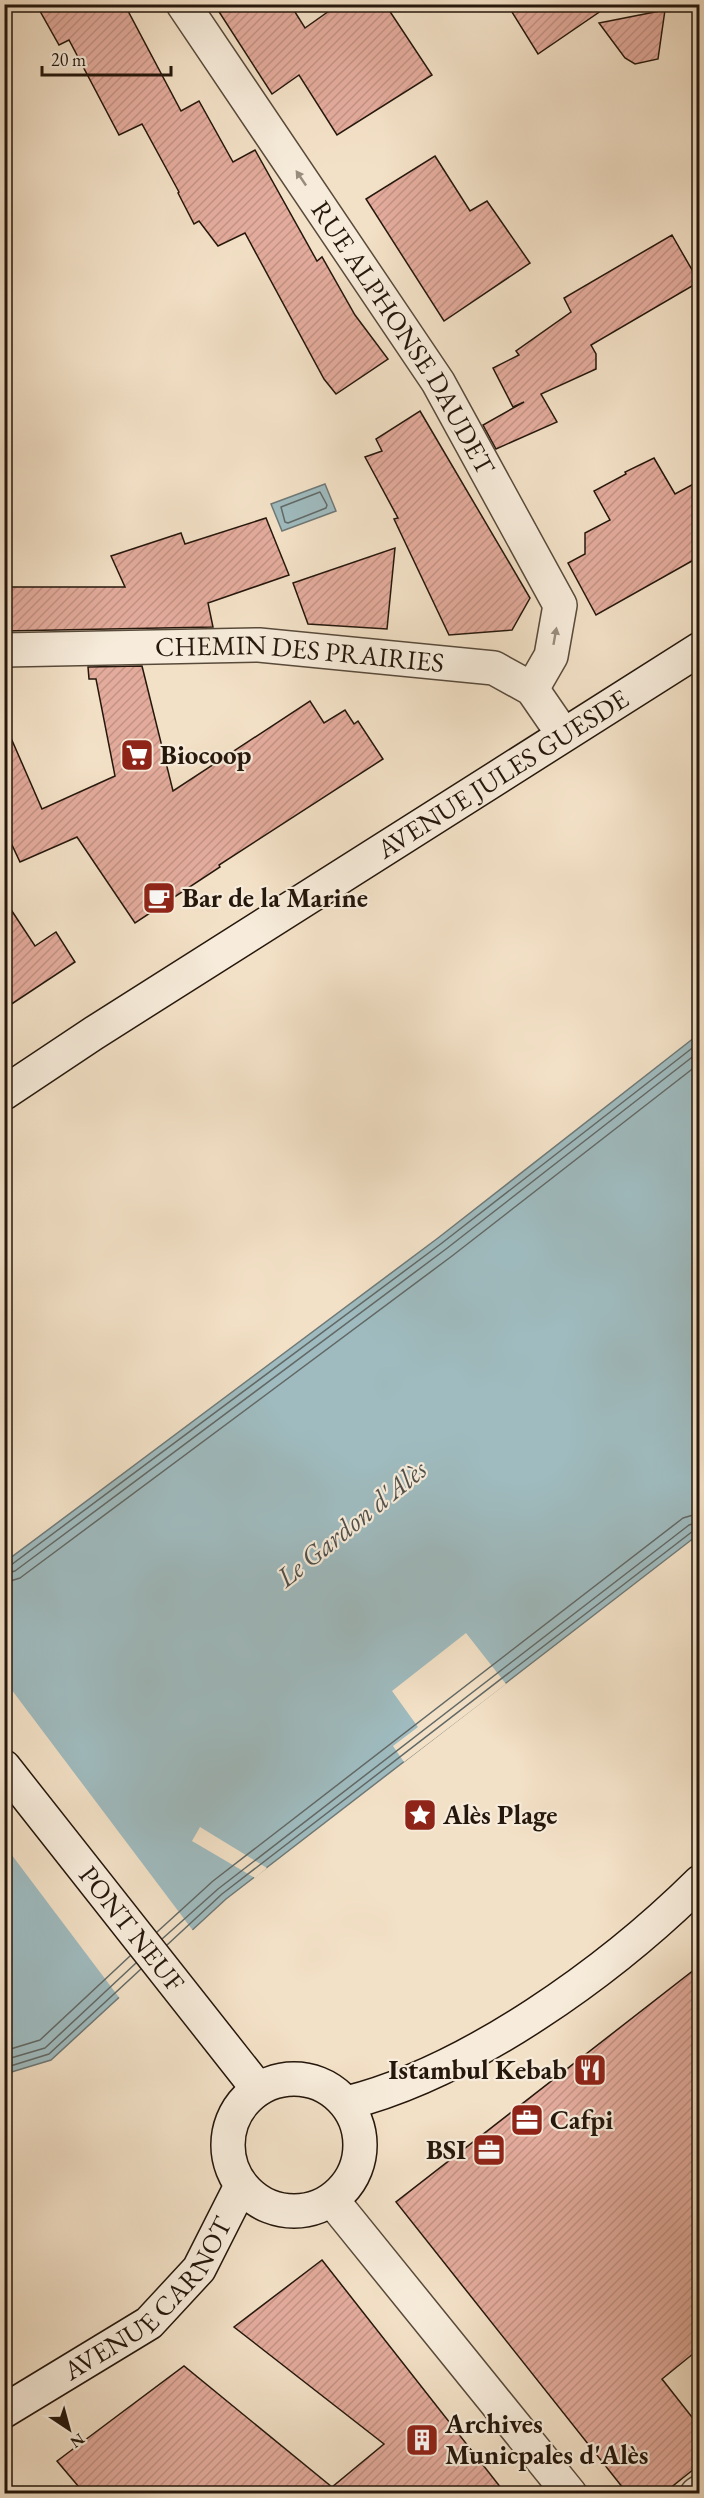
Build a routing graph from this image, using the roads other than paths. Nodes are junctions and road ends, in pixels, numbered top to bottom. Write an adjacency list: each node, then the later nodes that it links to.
1 (183, 4): 4 (main road, RUE ALPHONSE DAUDET, one-way to 1)
2 (699, 649): 5 (main road, AVENUE JULES GUESDE)
3 (4, 650): 4 (main road, CHEMIN DES PRAIRIES)
4 (532, 689): 5 (main road, CHEMIN DES PRAIRIES)
5 (563, 734): 6 (main road, AVENUE JULES GUESDE)
6 (4, 1093)
7 (4, 1767): 9 (main road, PONT NEUF)
8 (699, 1882): 10 (main road)
9 (258, 2089): 10 (main road); 11 (main road)
10 (347, 2103): 12 (main road)
11 (241, 2186): 12 (main road); 13 (main road, AVENUE CARNOT)
12 (332, 2200): 14 (main road)
13 (4, 2411)
14 (570, 2493)

